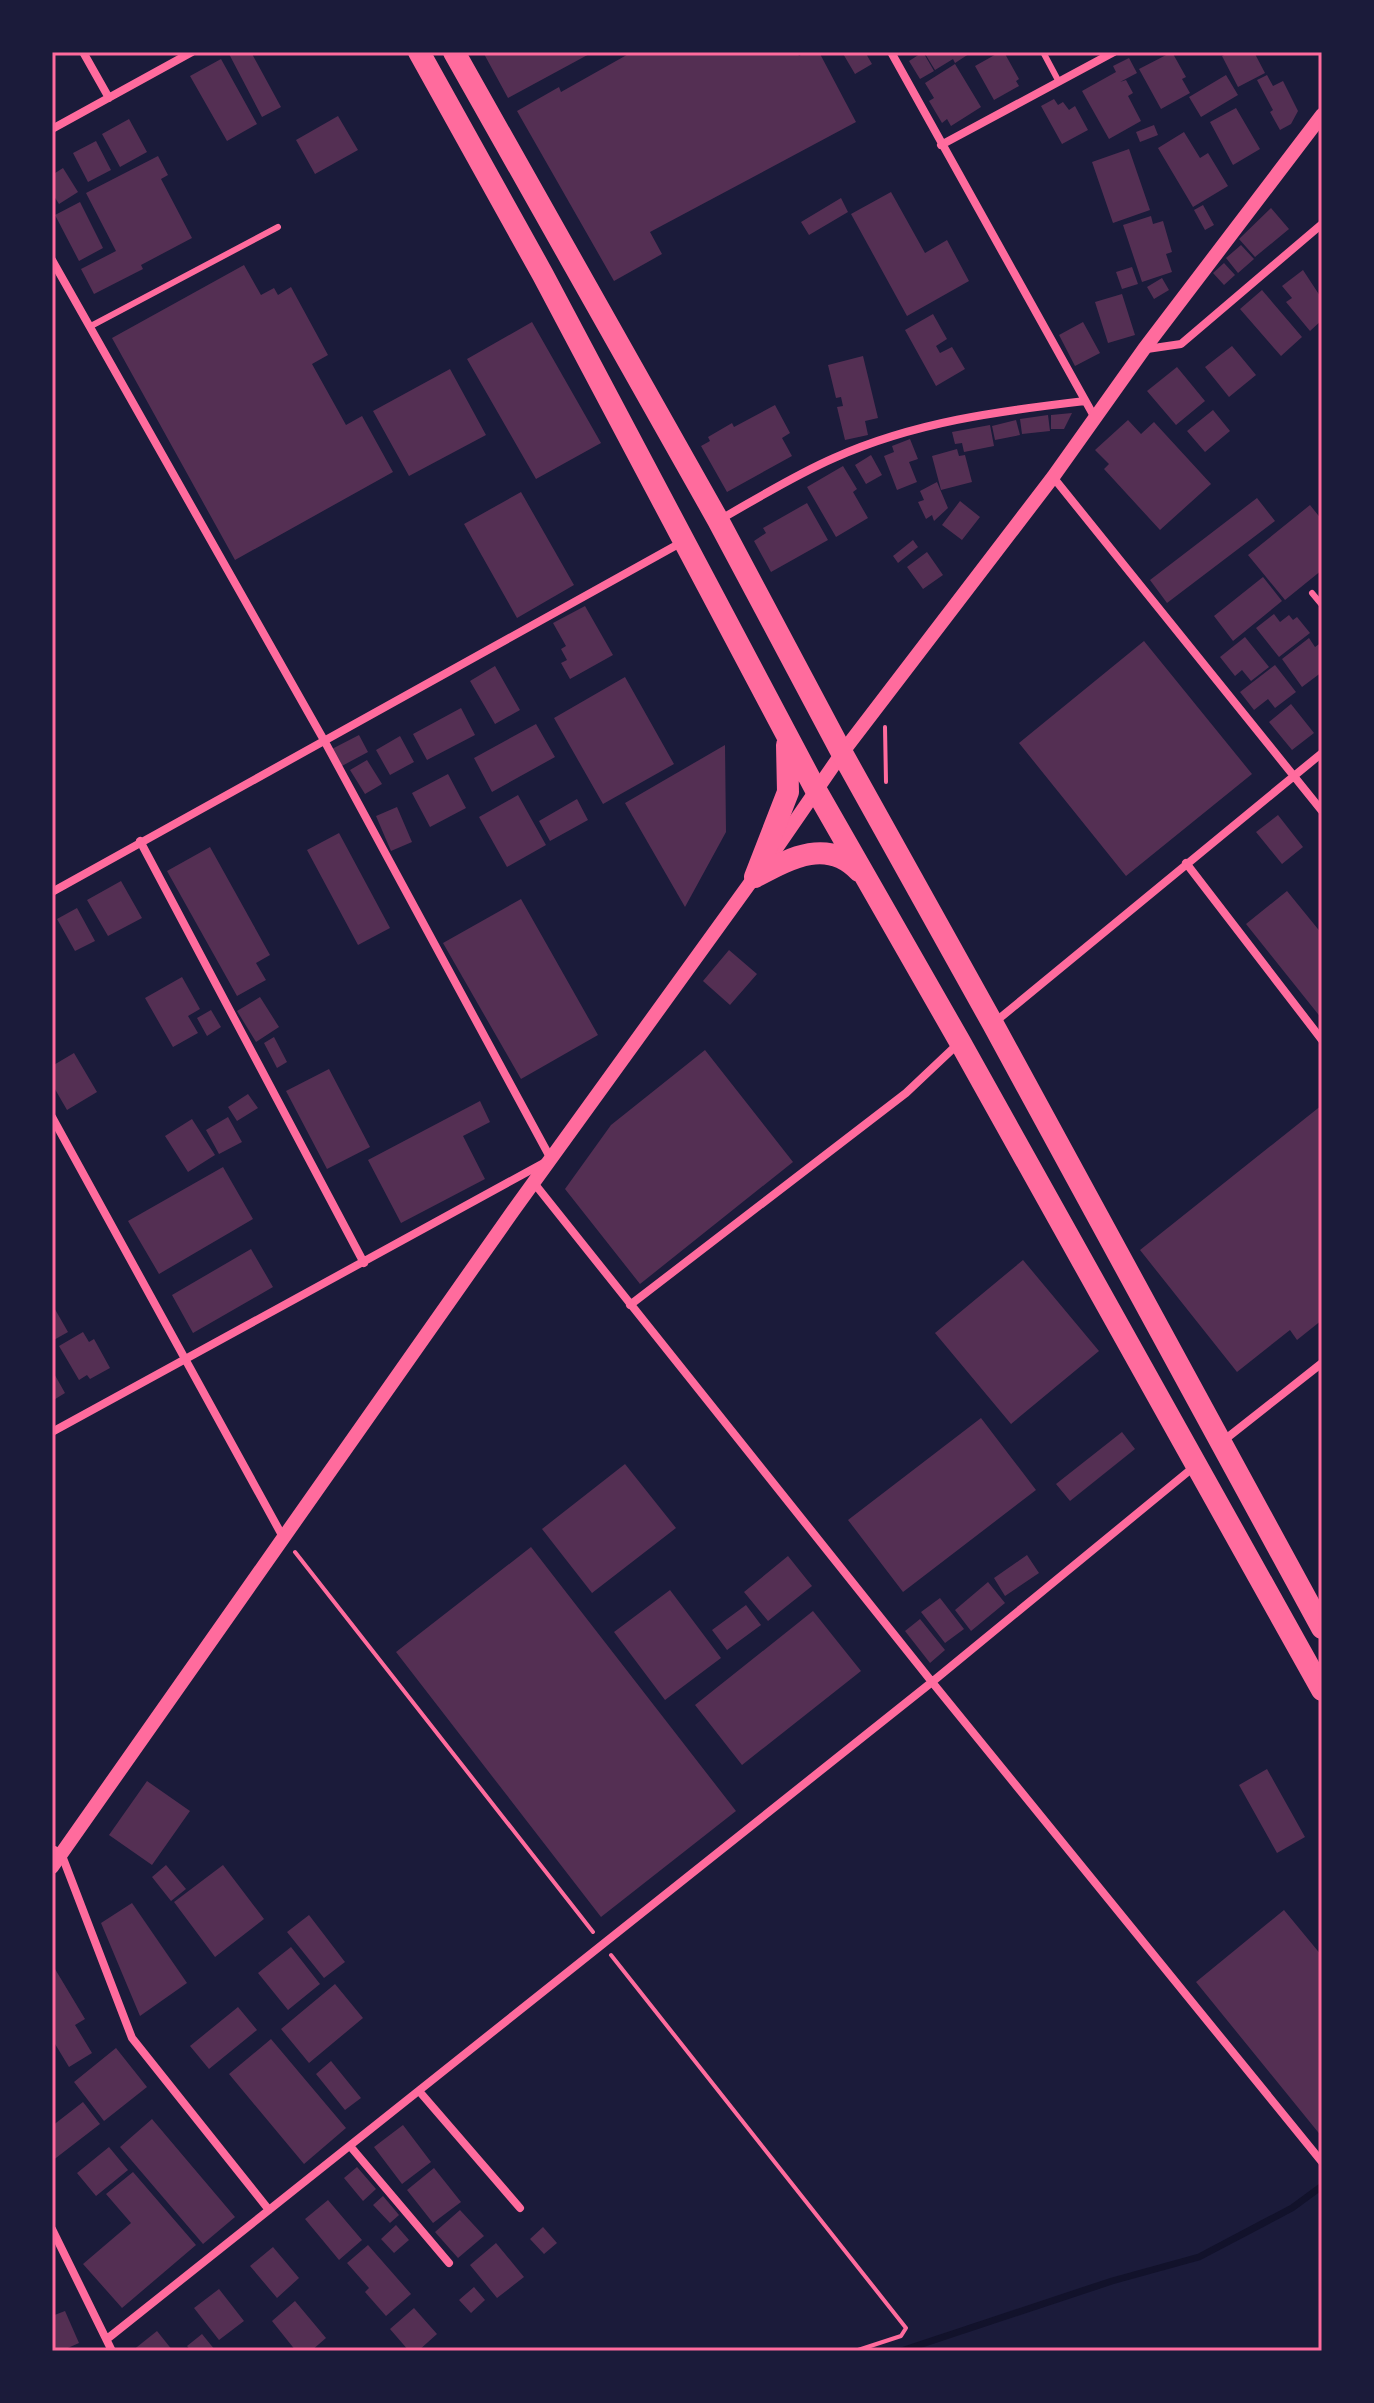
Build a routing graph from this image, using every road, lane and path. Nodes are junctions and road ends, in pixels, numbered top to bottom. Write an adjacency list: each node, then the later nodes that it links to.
1 (83, 52): 9 (street)
2 (192, 52): 9 (street)
3 (419, 52): 22 (highway)
4 (454, 52): 21 (highway)
5 (891, 52): 12 (street)
6 (1043, 52): 8 (lane)
7 (1114, 52): 8 (street)
8 (1059, 82): 12 (street)
9 (109, 98): 11 (street)
10 (1322, 115): 17 (street)
11 (52, 129)
12 (941, 145): 18 (street)
13 (1322, 224): 17 (street)
14 (278, 227): 16 (lane)
15 (52, 260): 16 (street)
16 (91, 326): 27 (street)
17 (1144, 349): 19 (street)
18 (1085, 401): 19 (street); 21 (street)
19 (1095, 418): 20 (street)
20 (1053, 477): 28 (street); 30 (street)
21 (718, 520): 28 (highway)
22 (685, 540): 26 (highway); 27 (street)
23 (1312, 593): 24 (lane)
24 (1322, 605)
25 (886, 723): 31 (path)
26 (784, 731): 32 (highway); 36 (highway)
27 (325, 742): 34 (street); 43 (street)
28 (842, 753): 32 (street); 39 (highway)
29 (1322, 753): 30 (street)
30 (1293, 775): 33 (street); 35 (street)
31 (886, 785)
32 (817, 792): 36 (street); 37 (highway)
33 (1322, 811)
34 (140, 841): 38 (street); 45 (street)
35 (1186, 863): 39 (street); 40 (street)
36 (755, 877): 37 (highway); 43 (street)
37 (867, 880): 41 (highway)
38 (52, 892)
39 (993, 1024): 50 (highway)
40 (1322, 1040)
41 (960, 1042): 46 (street); 51 (highway)
42 (52, 1117): 47 (street)
43 (551, 1159): 44 (street); 45 (street)
44 (534, 1183): 46 (street); 52 (street)
45 (364, 1263): 47 (street)
46 (630, 1305): 54 (street)
47 (185, 1357): 49 (street); 52 (street)
48 (1322, 1363): 50 (street)
49 (52, 1432)
50 (1219, 1444): 53 (highway)
51 (1197, 1464): 54 (street); 55 (highway)
52 (283, 1537): 56 (street)
53 (1322, 1628)
54 (932, 1682): 58 (street); 60 (street)
55 (1322, 1690)
56 (57, 1851): 57 (street); 62 (street)
57 (52, 1867)
58 (419, 2091): 59 (street); 61 (street)
59 (350, 2146): 62 (street); 64 (street)
60 (1322, 2162)
61 (520, 2208)
62 (269, 2210): 65 (street)
63 (52, 2229): 65 (street)
64 (449, 2263)
65 (107, 2339): 66 (street)
66 (112, 2351)

